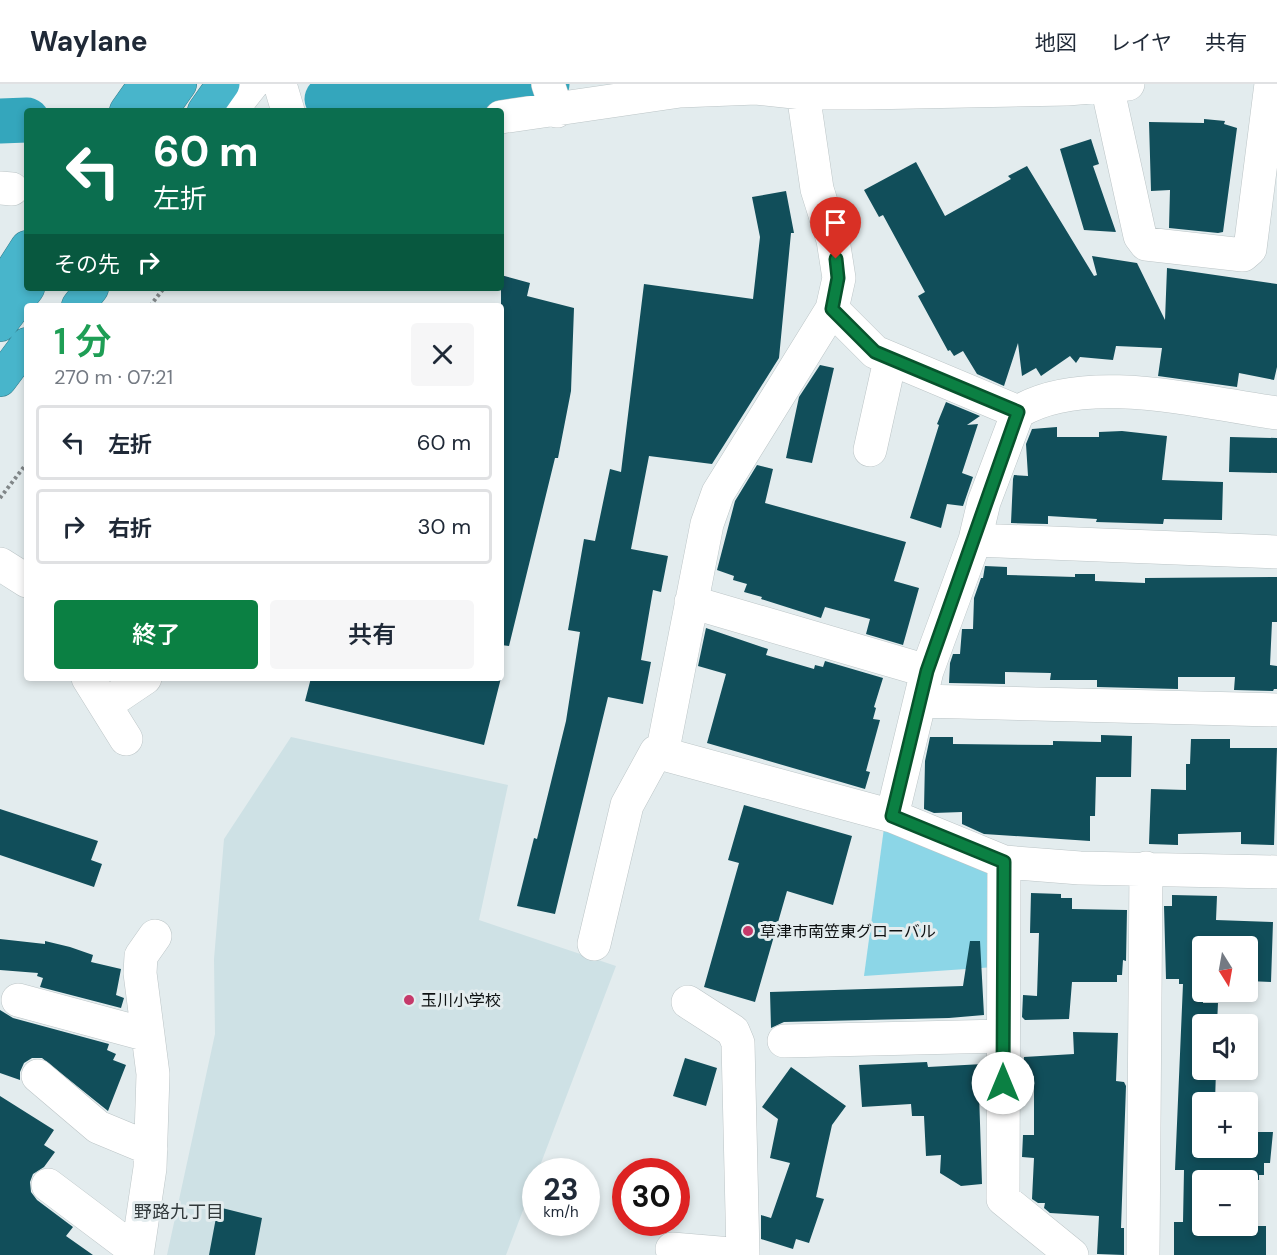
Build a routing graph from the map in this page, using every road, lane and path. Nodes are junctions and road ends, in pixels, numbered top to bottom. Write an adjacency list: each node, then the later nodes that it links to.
1 (145, 84): 10 (highway)
2 (180, 84): 11 (highway)
3 (223, 84): 12 (highway)
4 (252, 84): 13 (street)
5 (280, 84): 14 (street)
6 (1271, 84): 7 (street)
7 (1117, 85): 8 (street)
8 (803, 93): 9 (street); 25 (street)
9 (552, 98): 15 (street)
10 (128, 108)
11 (163, 108)
12 (206, 108)
13 (233, 108)
14 (287, 108)
15 (504, 116)
16 (24, 253): 17 (highway)
17 (0, 289)
18 (26, 291): 26 (highway)
19 (68, 291): 22 (highway)
20 (90, 291): 23 (highway)
21 (162, 291): 24 (path)
22 (58, 303)
23 (80, 303)
24 (152, 303)
25 (832, 309): 28 (street); 41 (street)
26 (0, 325)
27 (24, 348): 30 (highway)
28 (891, 360): 32 (street); 34 (street)
29 (24, 375): 31 (highway)
30 (0, 380)
31 (0, 398)
32 (1018, 412): 33 (street); 37 (street)
33 (1277, 413)
34 (870, 450)
35 (24, 467): 36 (path)
36 (0, 498)
37 (975, 540): 38 (street); 44 (street)
38 (1277, 552)
39 (0, 564): 40 (street)
40 (24, 579)
41 (691, 602): 44 (street); 48 (street)
42 (90, 681): 45 (street)
43 (141, 681): 45 (street)
44 (924, 686): 46 (street); 49 (street)
45 (105, 705): 47 (street)
46 (1277, 710)
47 (126, 739)
48 (665, 739)
49 (892, 816): 50 (street); 54 (street)
50 (1004, 862): 51 (street); 58 (street)
51 (1146, 868): 52 (street); 67 (street)
52 (1277, 872)
53 (155, 936): 57 (street)
54 (594, 944)
55 (18, 1000): 57 (street)
56 (688, 1002): 65 (street)
57 (148, 1035): 61 (street)
58 (1003, 1036): 59 (street); 66 (street)
59 (784, 1041)
60 (38, 1076): 61 (street)
61 (151, 1149): 64 (street)
62 (48, 1185): 64 (street)
63 (672, 1249): 65 (street)
64 (137, 1253)
65 (743, 1255)
66 (1072, 1255)
67 (1143, 1255)

